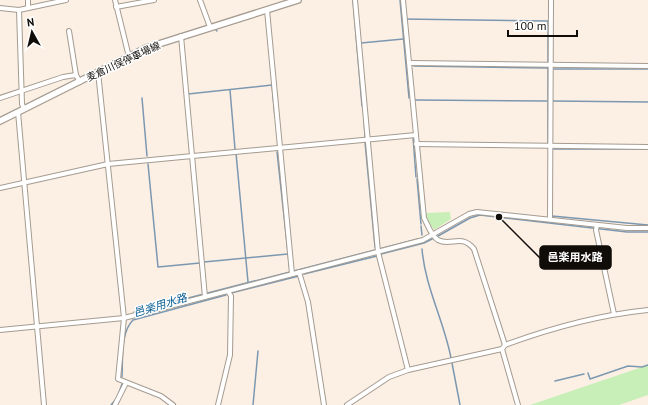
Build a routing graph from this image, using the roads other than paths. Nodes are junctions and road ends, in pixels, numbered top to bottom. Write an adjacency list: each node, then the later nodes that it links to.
1 (28, 0): 12 (street)
2 (66, 0): 12 (street)
3 (115, 0): 10 (street)
4 (154, 0): 10 (street)
5 (200, 0): 15 (street)
6 (298, 0): 14 (main road, 麦倉川俣停車場線)
7 (355, 0): 31 (street)
8 (403, 0): 19 (street)
9 (551, 0): 20 (street)
10 (116, 7): 18 (street)
11 (0, 8): 13 (street)
12 (28, 8): 13 (street)
13 (19, 10): 25 (street)
14 (267, 10): 15 (main road, 麦倉川俣停車場線); 34 (street)
15 (210, 27): 17 (main road, 麦倉川俣停車場線)
16 (68, 31): 23 (street)
17 (181, 36): 18 (main road, 麦倉川俣停車場線); 36 (street)
18 (129, 57): 22 (main road, 麦倉川俣停車場線)
19 (410, 64): 20 (street); 30 (street)
20 (551, 65): 21 (street); 33 (street)
21 (648, 66)
22 (98, 72): 24 (main road, 麦倉川俣停車場線); 37 (street)
23 (76, 75): 24 (street); 25 (street)
24 (80, 82): 27 (main road, 麦倉川俣停車場線)
25 (22, 91): 26 (street); 27 (street)
26 (0, 98)
27 (24, 109): 28 (main road, 麦倉川俣停車場線)
28 (18, 112): 29 (main road, 麦倉川俣停車場線); 38 (street)
29 (0, 121)
30 (416, 135): 31 (street); 32 (street)
31 (368, 140): 34 (street); 44 (street)
32 (416, 144): 33 (street); 43 (street)
33 (550, 146): 35 (street); 40 (street)
34 (280, 147): 36 (street); 46 (street)
35 (648, 147)
36 (192, 155): 37 (street); 48 (street)
37 (108, 164): 38 (street); 51 (street)
38 (24, 183): 39 (street); 52 (street)
39 (0, 188)
40 (550, 219): 41 (street); 43 (street)
41 (596, 227): 42 (street); 50 (street)
42 (648, 228)
43 (433, 235): 44 (street); 54 (street)
44 (378, 252): 45 (street); 55 (street)
45 (299, 272): 46 (street); 61 (street)
46 (292, 274): 47 (street)
47 (228, 291): 48 (street); 60 (street)
48 (205, 297): 51 (street)
49 (648, 310): 50 (street)
50 (614, 314): 54 (street)
51 (124, 318): 52 (street); 56 (street)
52 (37, 327): 53 (street); 57 (street)
53 (0, 330)
54 (504, 347): 55 (street); 63 (street)
55 (408, 370): 62 (street)
56 (126, 383): 58 (street); 59 (street)
57 (44, 405)
58 (115, 405)
59 (173, 405)
60 (218, 405)
61 (324, 405)
62 (347, 405)
63 (518, 405)

